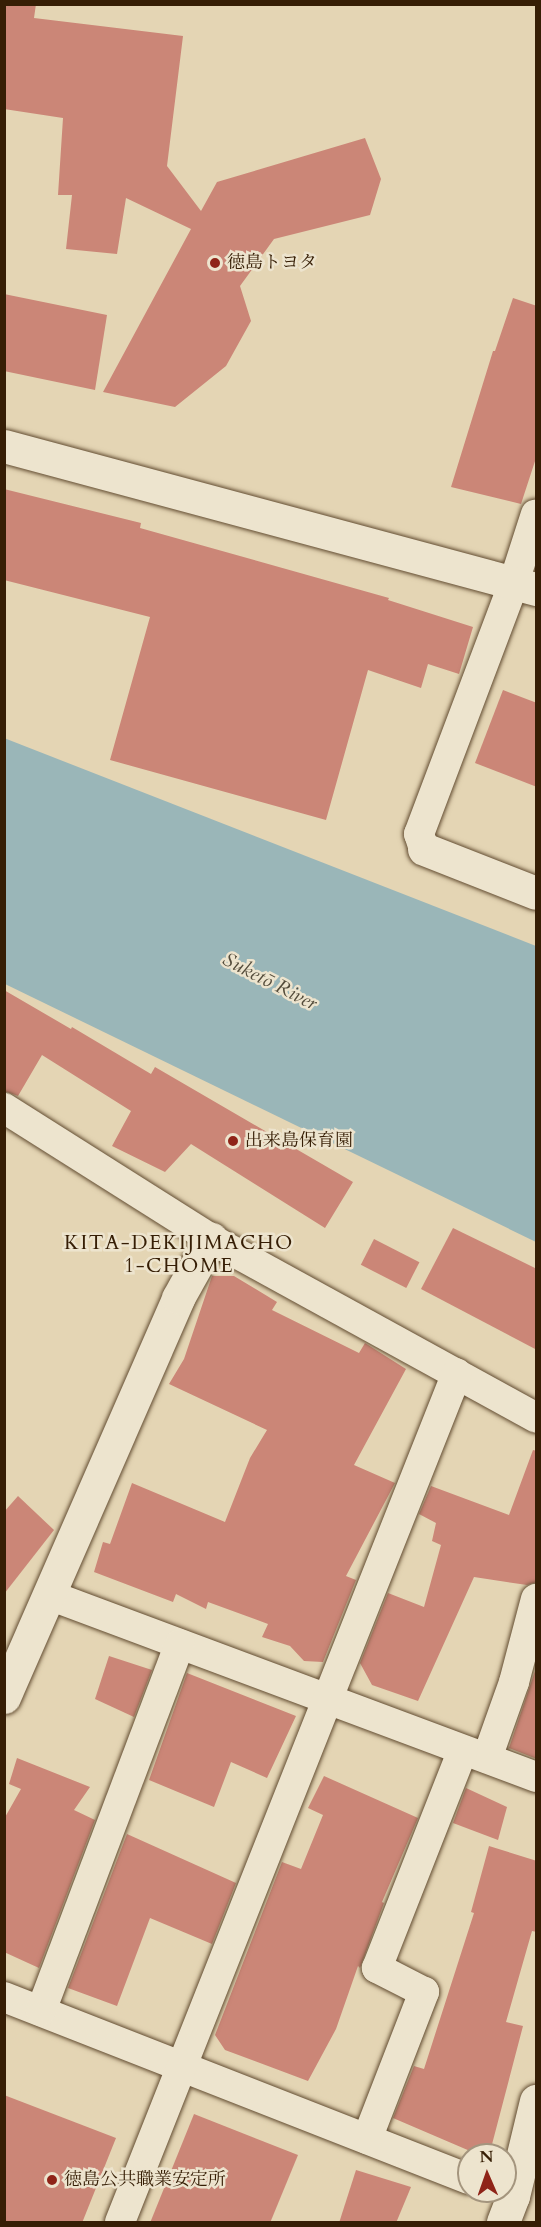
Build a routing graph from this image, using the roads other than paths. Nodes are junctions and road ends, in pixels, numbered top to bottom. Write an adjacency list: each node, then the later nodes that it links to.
1 (4, 446): 3 (street)
2 (537, 514): 3 (street)
3 (525, 586): 4 (street)
4 (424, 849): 5 (street)
5 (537, 893)
6 (4, 1108): 7 (street)
7 (211, 1239): 8 (street); 10 (street)
8 (457, 1372): 9 (street); 14 (street)
9 (537, 1418)
10 (48, 1595): 12 (street); 13 (street)
11 (537, 1599): 15 (street)
12 (180, 1644): 14 (street); 18 (street)
13 (5, 1693)
14 (327, 1699): 15 (street); 19 (street)
15 (475, 1754): 16 (street); 21 (street)
16 (537, 1777)
17 (4, 1997): 18 (street)
18 (41, 2011): 19 (street)
19 (182, 2066): 21 (street); 24 (street)
20 (537, 2101): 22 (street)
21 (367, 2139): 23 (street)
22 (517, 2165)
23 (457, 2174)
24 (120, 2223)

